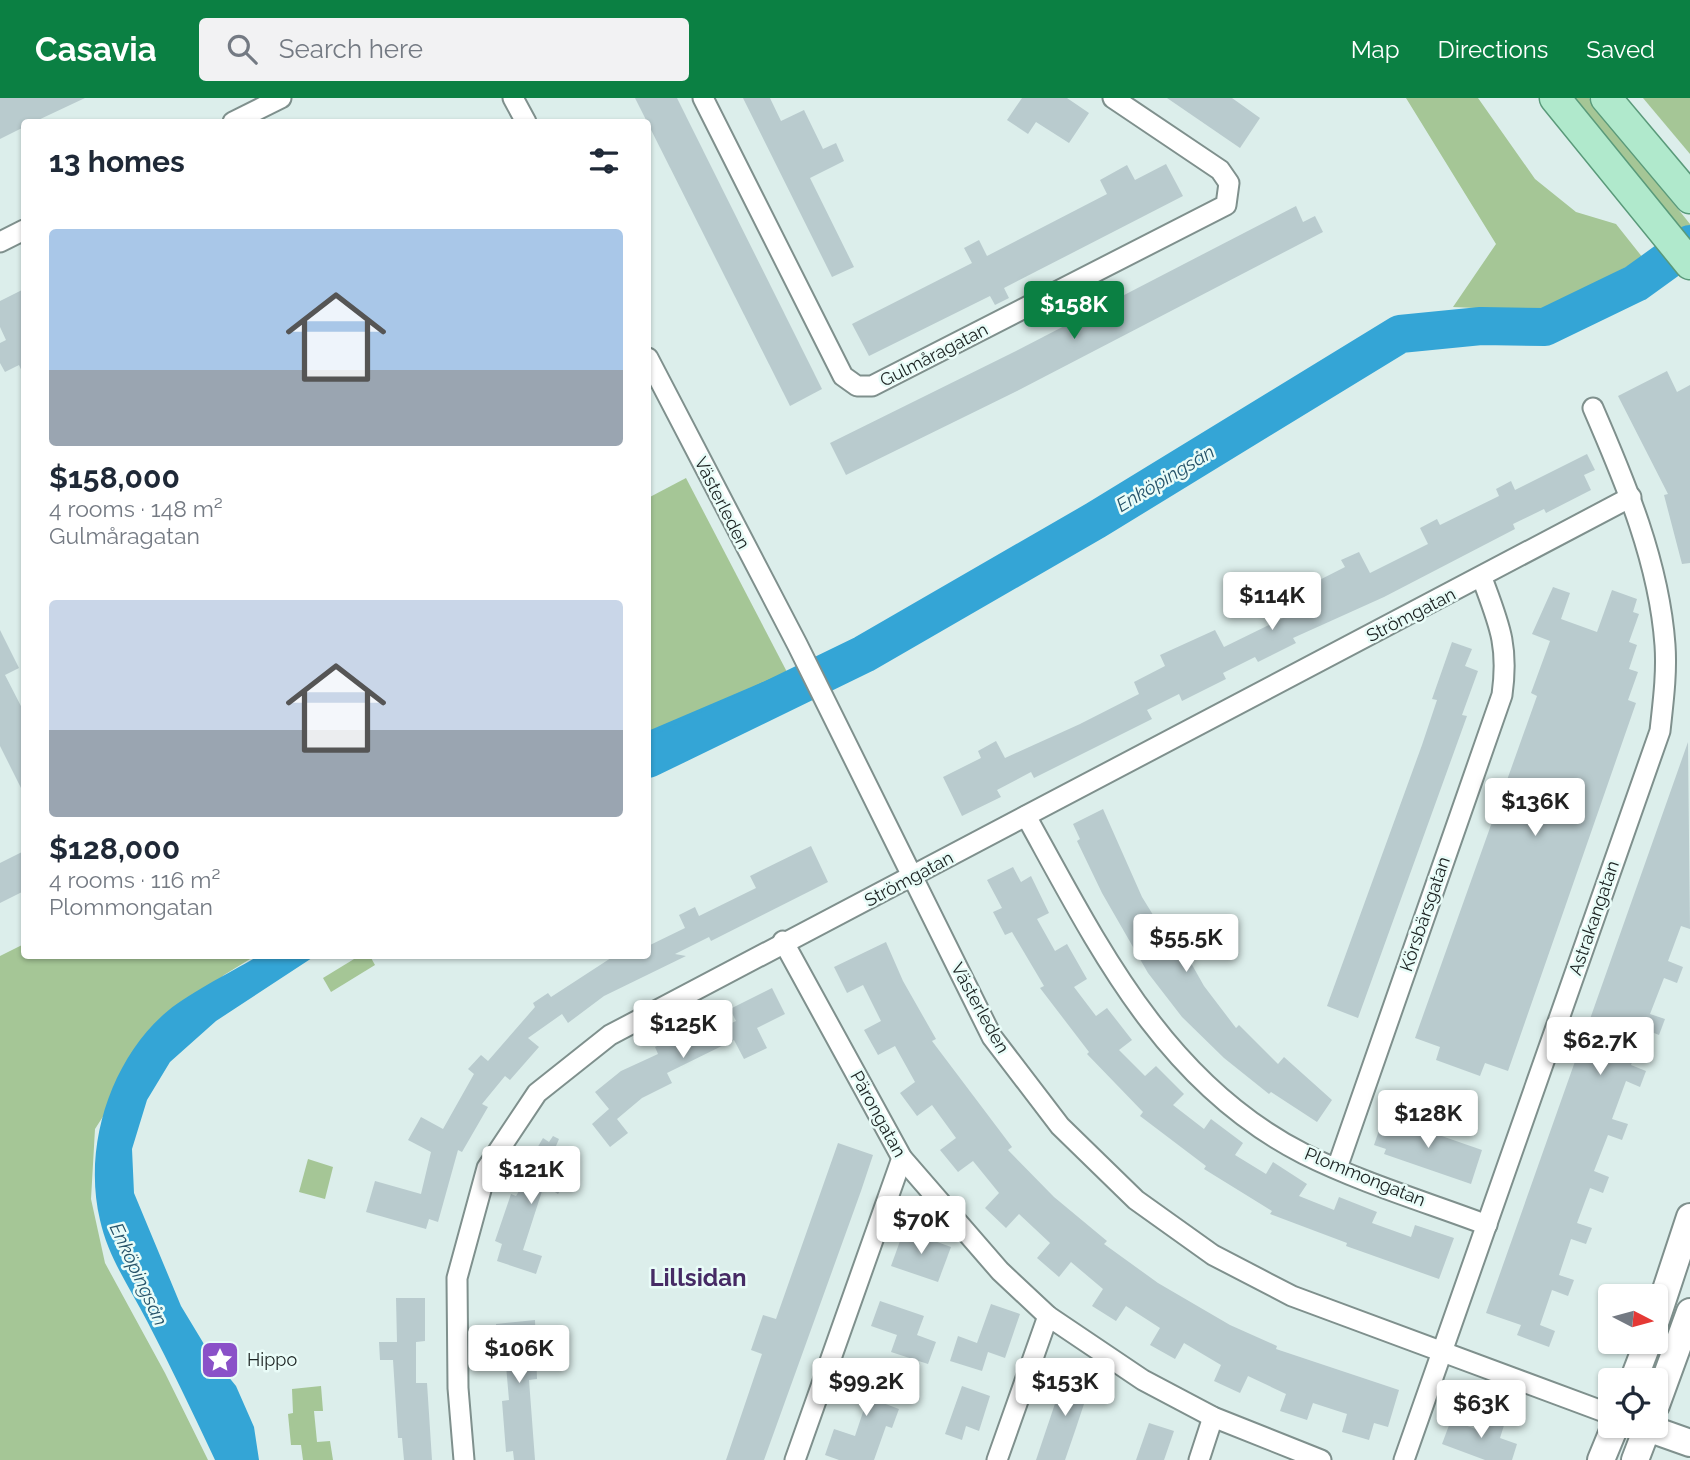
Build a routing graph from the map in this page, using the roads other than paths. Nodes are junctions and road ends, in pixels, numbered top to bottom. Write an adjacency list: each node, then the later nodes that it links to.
1 (281, 98): 7 (street)
2 (513, 98): 8 (street)
3 (703, 98): 4 (street, Gulmåragatan)
4 (1114, 98)
5 (1555, 98): 12 (main road)
6 (1606, 98): 9 (main road)
7 (242, 111)
8 (524, 119)
9 (1690, 198)
10 (21, 236): 11 (street)
11 (0, 242)
12 (1690, 264)
13 (651, 364): 18 (street, Västerleden)
14 (1593, 408): 15 (street, Astrakangatan)
15 (1631, 497): 16 (street, Strömgatan); 23 (street, Astrakangatan)
16 (1482, 578): 17 (street, Strömgatan); 21 (street, Körsbärsgatan)
17 (1026, 816): 18 (street, Strömgatan); 21 (street, Plommongatan)
18 (912, 878): 19 (street, Strömgatan); 27 (street, Västerleden)
19 (783, 941): 20 (street, Pärongatan); 35 (street, Strömgatan)
20 (902, 1158): 26 (street, Pärongatan); 36 (street)
21 (1337, 1168): 23 (street, Plommongatan)
22 (1690, 1217): 24 (main road)
23 (1487, 1225): 27 (street, Astrakangatan)
24 (1668, 1284)
25 (1690, 1312): 28 (main road)
26 (1048, 1316): 30 (street, Pärongatan); 37 (street)
27 (1443, 1351): 29 (street, Västerleden); 40 (street, Astrakangatan)
28 (1668, 1369)
29 (1598, 1409)
30 (1213, 1418): 38 (street); 39 (street, Pärongatan)
31 (1668, 1431): 34 (main road)
32 (1610, 1438): 41 (main road)
33 (1642, 1438): 42 (main road)
34 (1690, 1443)
35 (464, 1460)
36 (794, 1460)
37 (997, 1460)
38 (1199, 1460)
39 (1321, 1460)
40 (1404, 1460)
41 (1601, 1460)
42 (1635, 1460)

